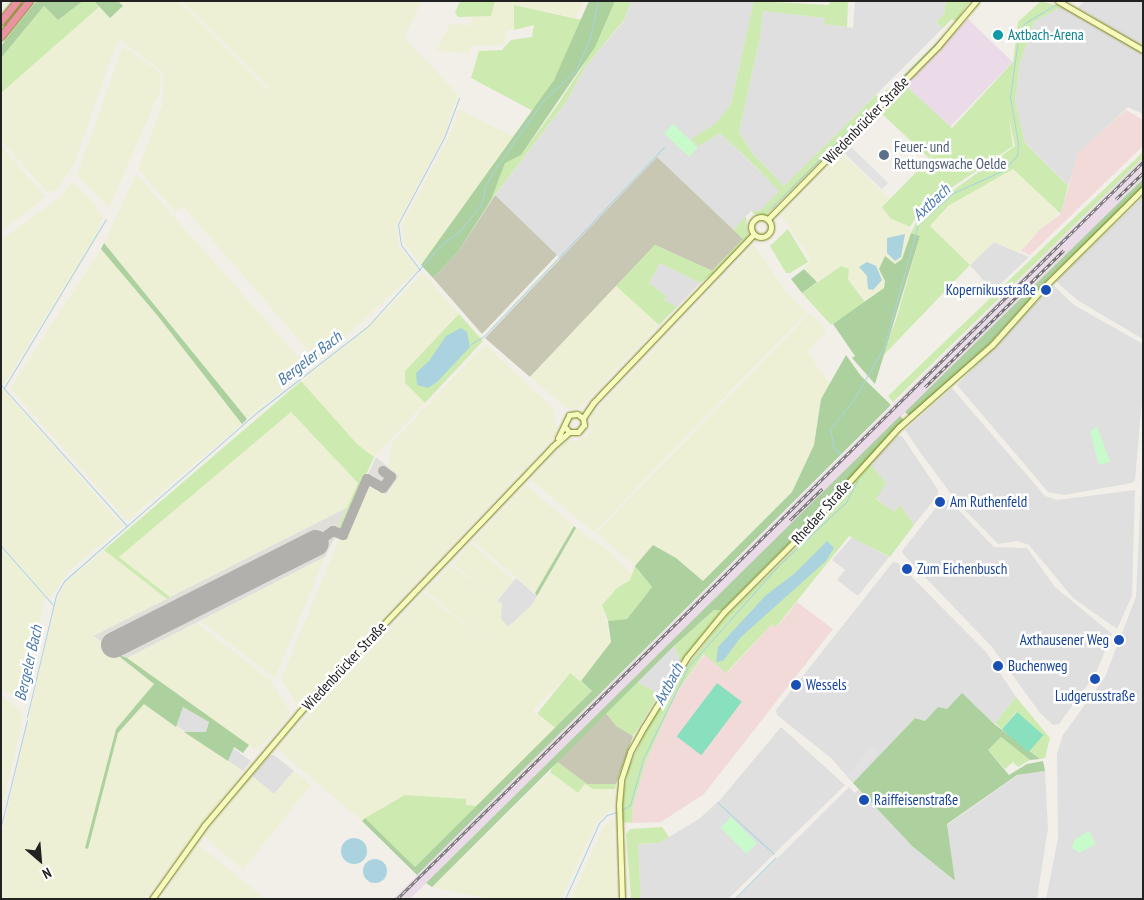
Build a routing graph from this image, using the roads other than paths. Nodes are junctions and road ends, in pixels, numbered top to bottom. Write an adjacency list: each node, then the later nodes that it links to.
1 (17, 1): 5 (highway)
2 (29, 1): 6 (highway)
3 (975, 1): 9 (street, Wiedenbrücker Straße)
4 (1058, 1): 7 (street)
5 (1, 21)
6 (1, 36)
7 (1143, 50)
8 (1143, 189): 16 (street, Rhedaer Straße)
9 (768, 219): 10 (street); 10 (street)
10 (754, 234): 11 (street)
11 (581, 416): 12 (street); 13 (street)
12 (565, 427): 13 (street); 14 (street)
13 (570, 432): 14 (street)
14 (552, 447): 15 (street, Wiedenbrücker Straße)
15 (152, 899)
16 (622, 899)

